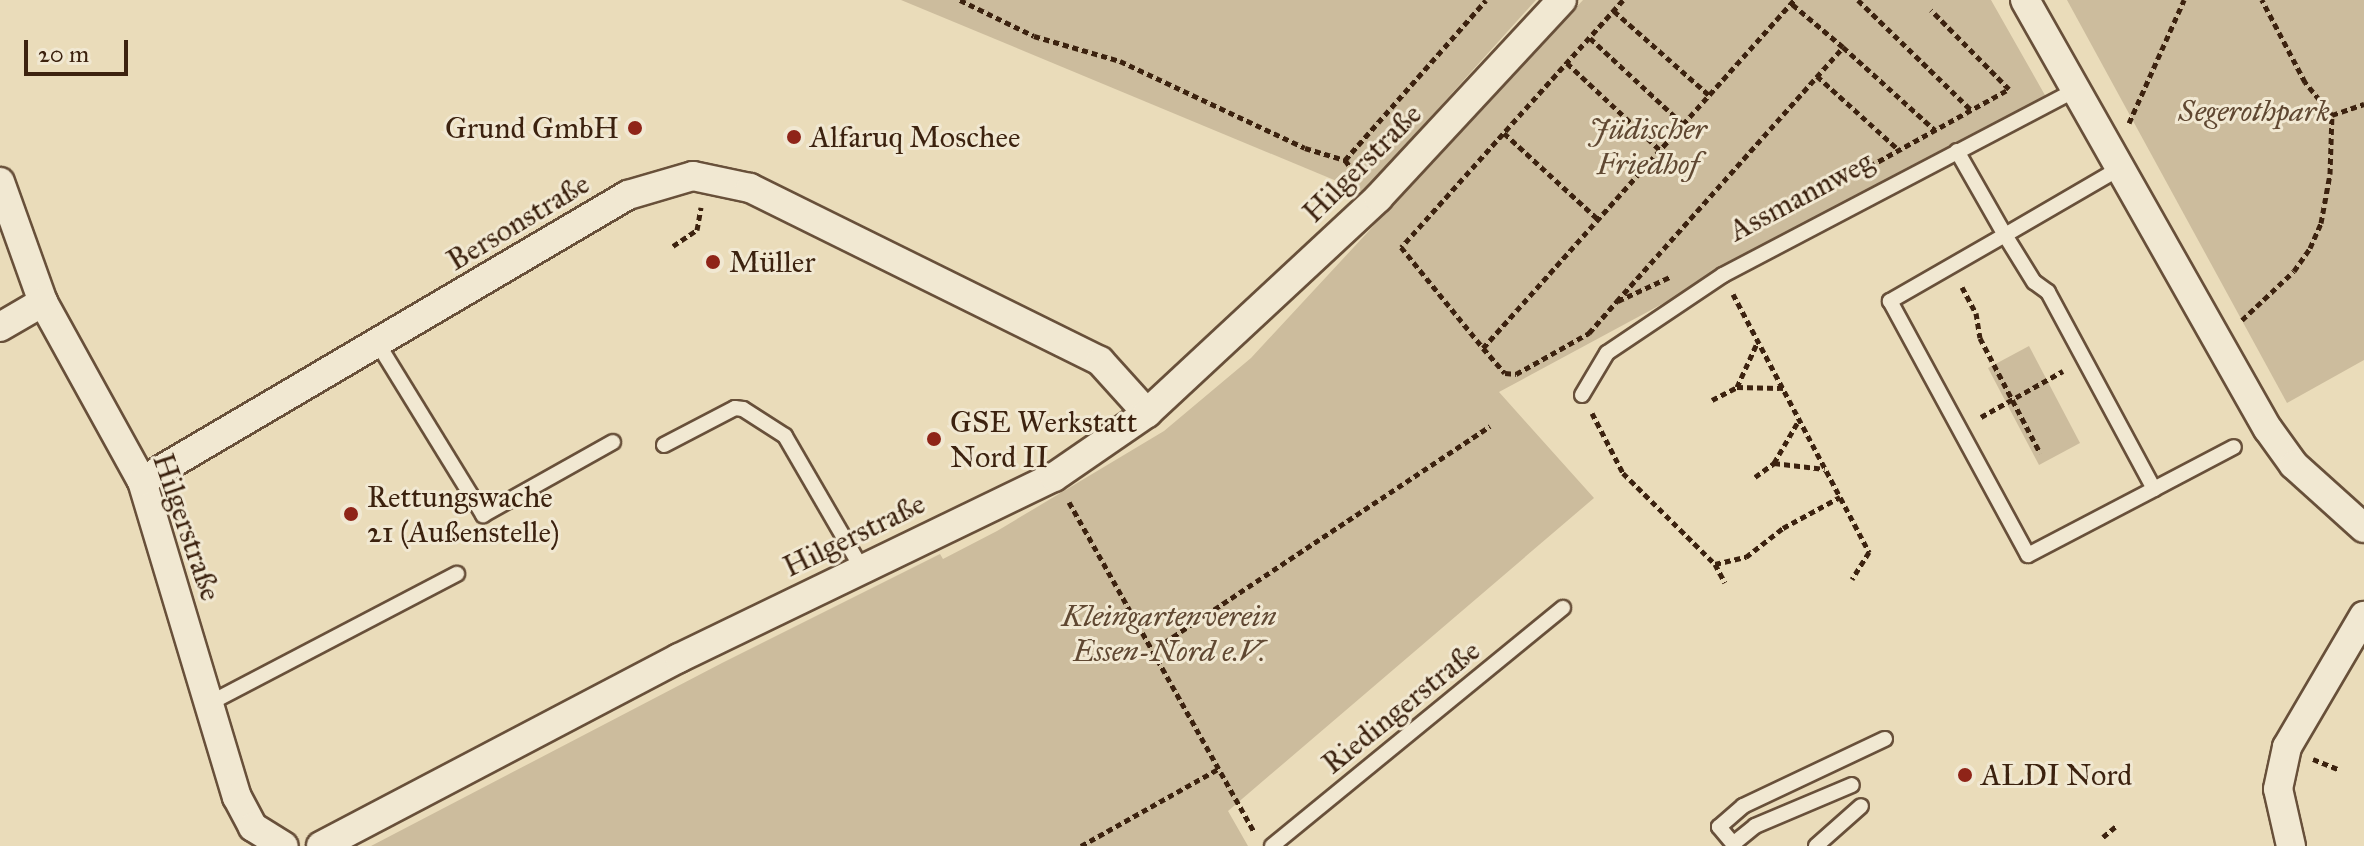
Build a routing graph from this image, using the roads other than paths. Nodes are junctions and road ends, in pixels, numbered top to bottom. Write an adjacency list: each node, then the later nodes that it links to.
1 (1562, 0): 12 (street, Hilgerstraße)
2 (2025, 0): 3 (street)
3 (2078, 89): 4 (lane, Assmannweg); 5 (street)
4 (1957, 151): 7 (lane); 11 (lane, Assmannweg)
5 (2115, 160): 7 (lane); 18 (street)
6 (0, 182): 8 (street, Hilgerstraße)
7 (2005, 235): 17 (lane); 17 (lane)
8 (43, 302): 9 (street); 16 (street, Hilgerstraße)
9 (0, 327)
10 (378, 344): 12 (street, Bersonstraße); 13 (lane); 16 (street, Bersonstraße)
11 (1582, 395)
12 (1147, 413): 19 (street, Hilgerstraße)
13 (613, 442)
14 (664, 445): 19 (lane)
15 (2234, 447): 17 (lane)
16 (142, 481): 23 (street, Hilgerstraße)
17 (2154, 489)
18 (2364, 528)
19 (862, 569): 29 (street, Hilgerstraße)
20 (457, 574): 23 (lane)
21 (1563, 608): 30 (lane, Riedingerstraße)
22 (2364, 616): 32 (street)
23 (208, 704): 28 (street, Hilgerstraße)
24 (1885, 739): 27 (lane)
25 (1852, 785): 27 (lane)
26 (1861, 806): 31 (lane)
27 (1734, 845)
28 (284, 846)
29 (321, 846)
30 (1272, 846)
31 (1816, 846)
32 (2291, 846)

